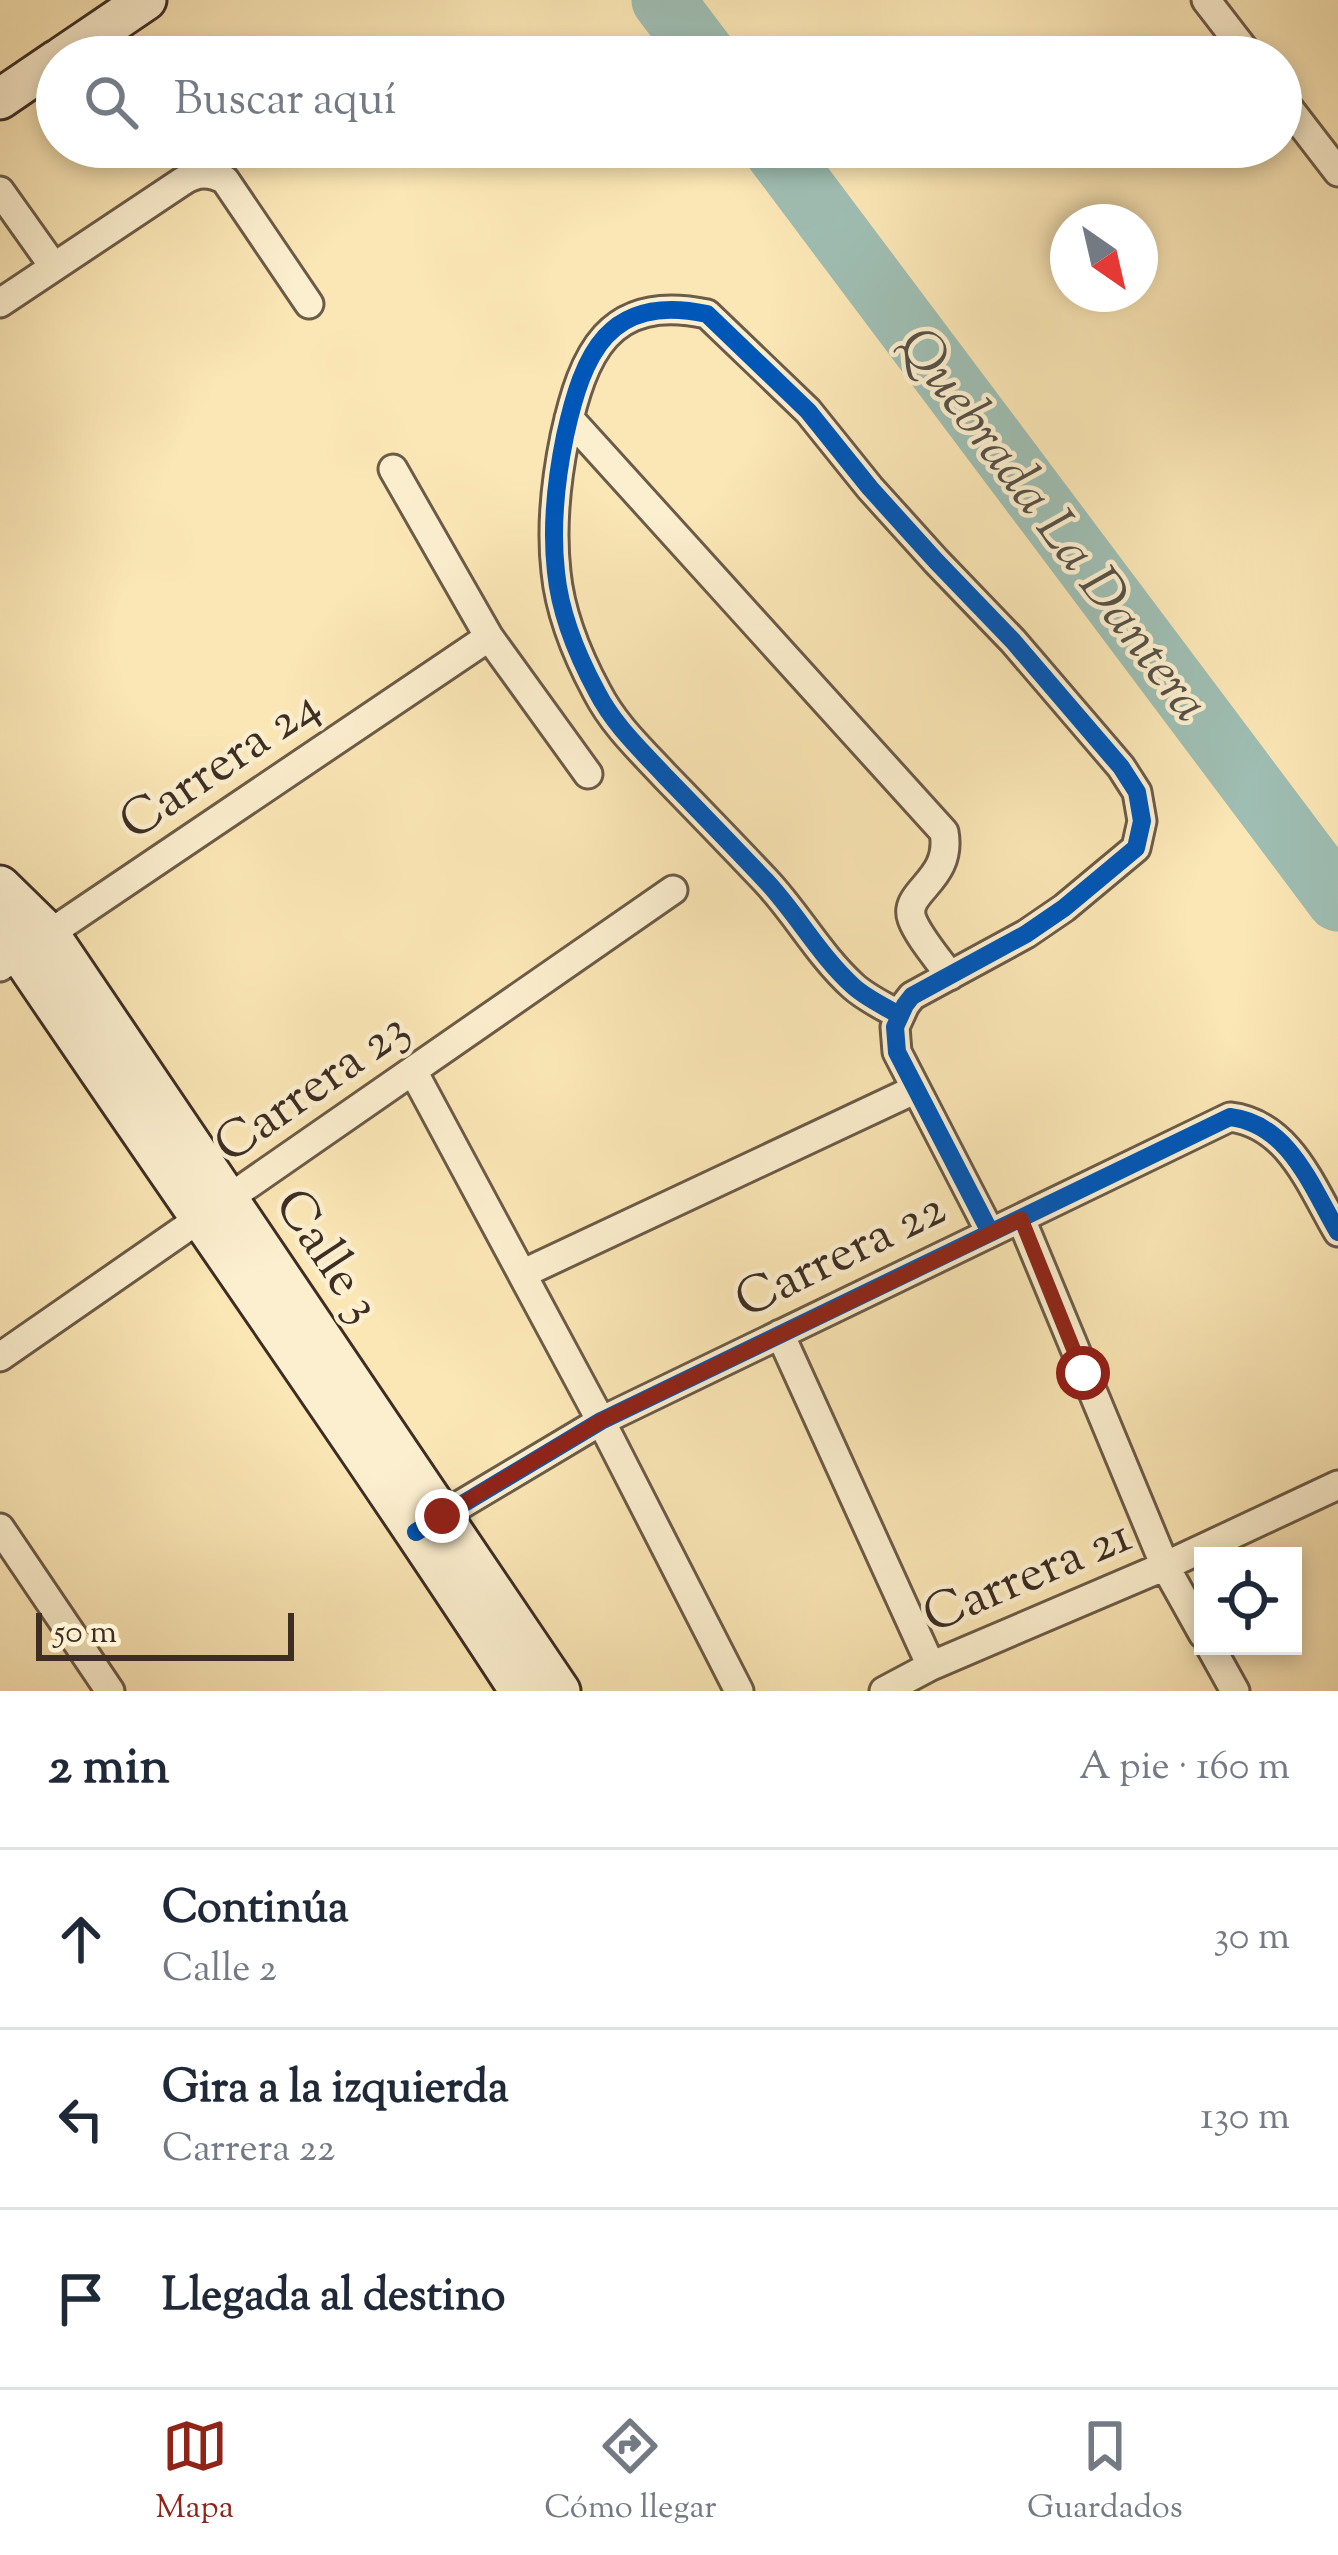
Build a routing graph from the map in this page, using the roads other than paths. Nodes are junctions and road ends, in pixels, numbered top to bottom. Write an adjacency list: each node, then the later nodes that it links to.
1 (146, 0): 3 (street)
2 (1206, 0): 4 (street)
3 (93, 36)
4 (1234, 36)
5 (36, 75): 6 (street)
6 (0, 99)
7 (1302, 125): 8 (street)
8 (1338, 172)
9 (0, 191): 10 (street)
10 (54, 267): 11 (street); 12 (street)
11 (0, 304)
12 (309, 304)
13 (569, 418): 21 (street); 21 (street); 22 (street)
14 (393, 470): 15 (street)
15 (489, 637): 16 (street); 20 (street, Carrera 24)
16 (588, 774)
17 (0, 886): 20 (street, Calle 3)
18 (673, 890): 23 (street, Carrera 23)
19 (0, 918): 20 (street, Calle 3)
20 (23, 952): 25 (street, Calle 3)
21 (950, 976): 22 (street)
22 (899, 1015): 24 (street)
23 (413, 1071): 25 (street, Carrera 23); 29 (street)
24 (916, 1089): 27 (street); 29 (street)
25 (215, 1210): 31 (street, Carrera 23); 34 (street, Calle 3)
26 (1021, 1219): 27 (street, Carrera 22); 28 (street, Carrera 22); 36 (street)
27 (990, 1232): 30 (street, Carrera 22)
28 (1338, 1232)
29 (522, 1274): 32 (street)
30 (780, 1334): 32 (street, Carrera 22); 39 (street)
31 (0, 1357)
32 (601, 1421): 34 (street, Carrera 22); 43 (street)
33 (1338, 1485): 36 (street, Carrera 21)
34 (429, 1524): 41 (street, Calle 3); 42 (street, Calle 3)
35 (0, 1528): 40 (street)
36 (1165, 1566): 37 (street); 39 (street, Carrera 21)
37 (1194, 1618)
38 (1215, 1655): 45 (street)
39 (932, 1666): 44 (street, Carrera 21)
40 (110, 1691)
41 (520, 1691)
42 (560, 1691)
43 (739, 1691)
44 (884, 1691)
45 (1235, 1691)

